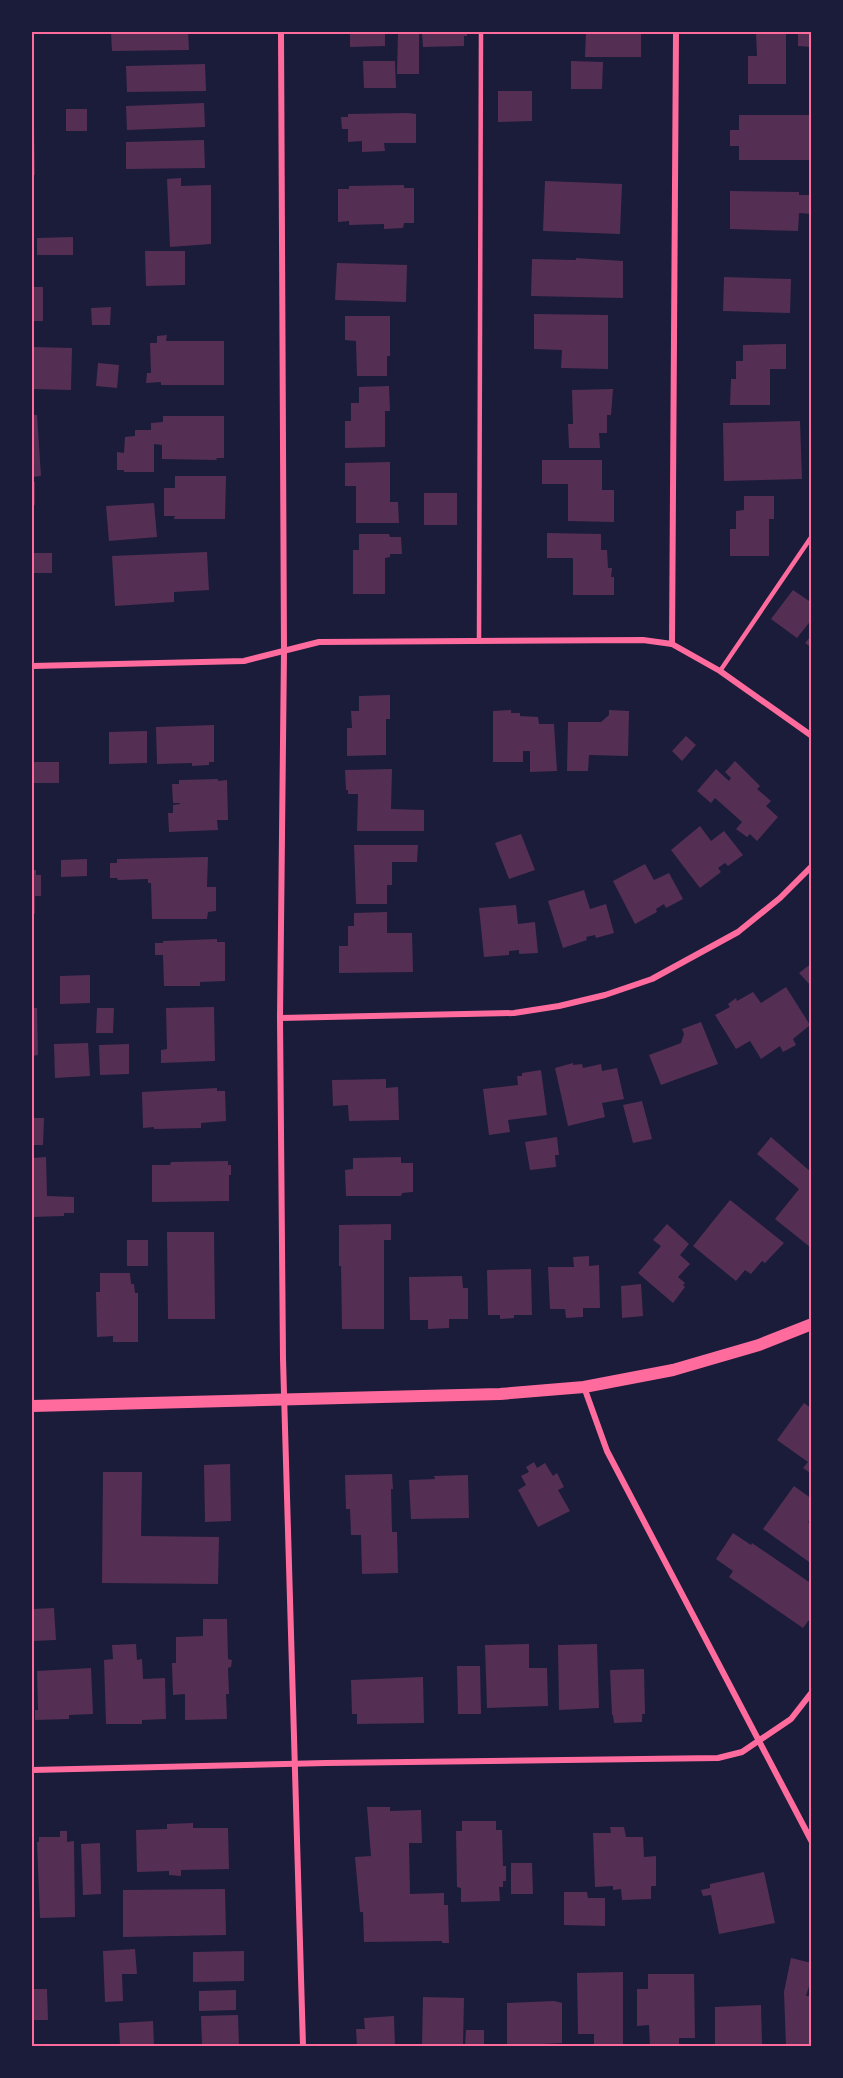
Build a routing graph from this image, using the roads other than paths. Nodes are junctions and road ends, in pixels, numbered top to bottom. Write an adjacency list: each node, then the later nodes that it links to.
1 (281, 32): 7 (street)
2 (481, 32): 5 (lane)
3 (676, 32): 6 (street)
4 (812, 536): 9 (lane)
5 (479, 641): 6 (street); 7 (street)
6 (672, 644): 9 (street)
7 (284, 651): 8 (street); 12 (street)
8 (32, 666)
9 (720, 671): 10 (street)
10 (812, 736)
11 (812, 866): 12 (street)
12 (280, 1018): 15 (street)
13 (812, 1324): 14 (main road)
14 (584, 1388): 15 (main road); 18 (street)
15 (284, 1400): 16 (main road); 19 (street)
16 (32, 1406)
17 (812, 1692): 18 (street)
18 (759, 1742): 19 (street); 21 (street)
19 (295, 1764): 20 (street); 22 (street)
20 (32, 1770)
21 (812, 1842)
22 (303, 2046)

